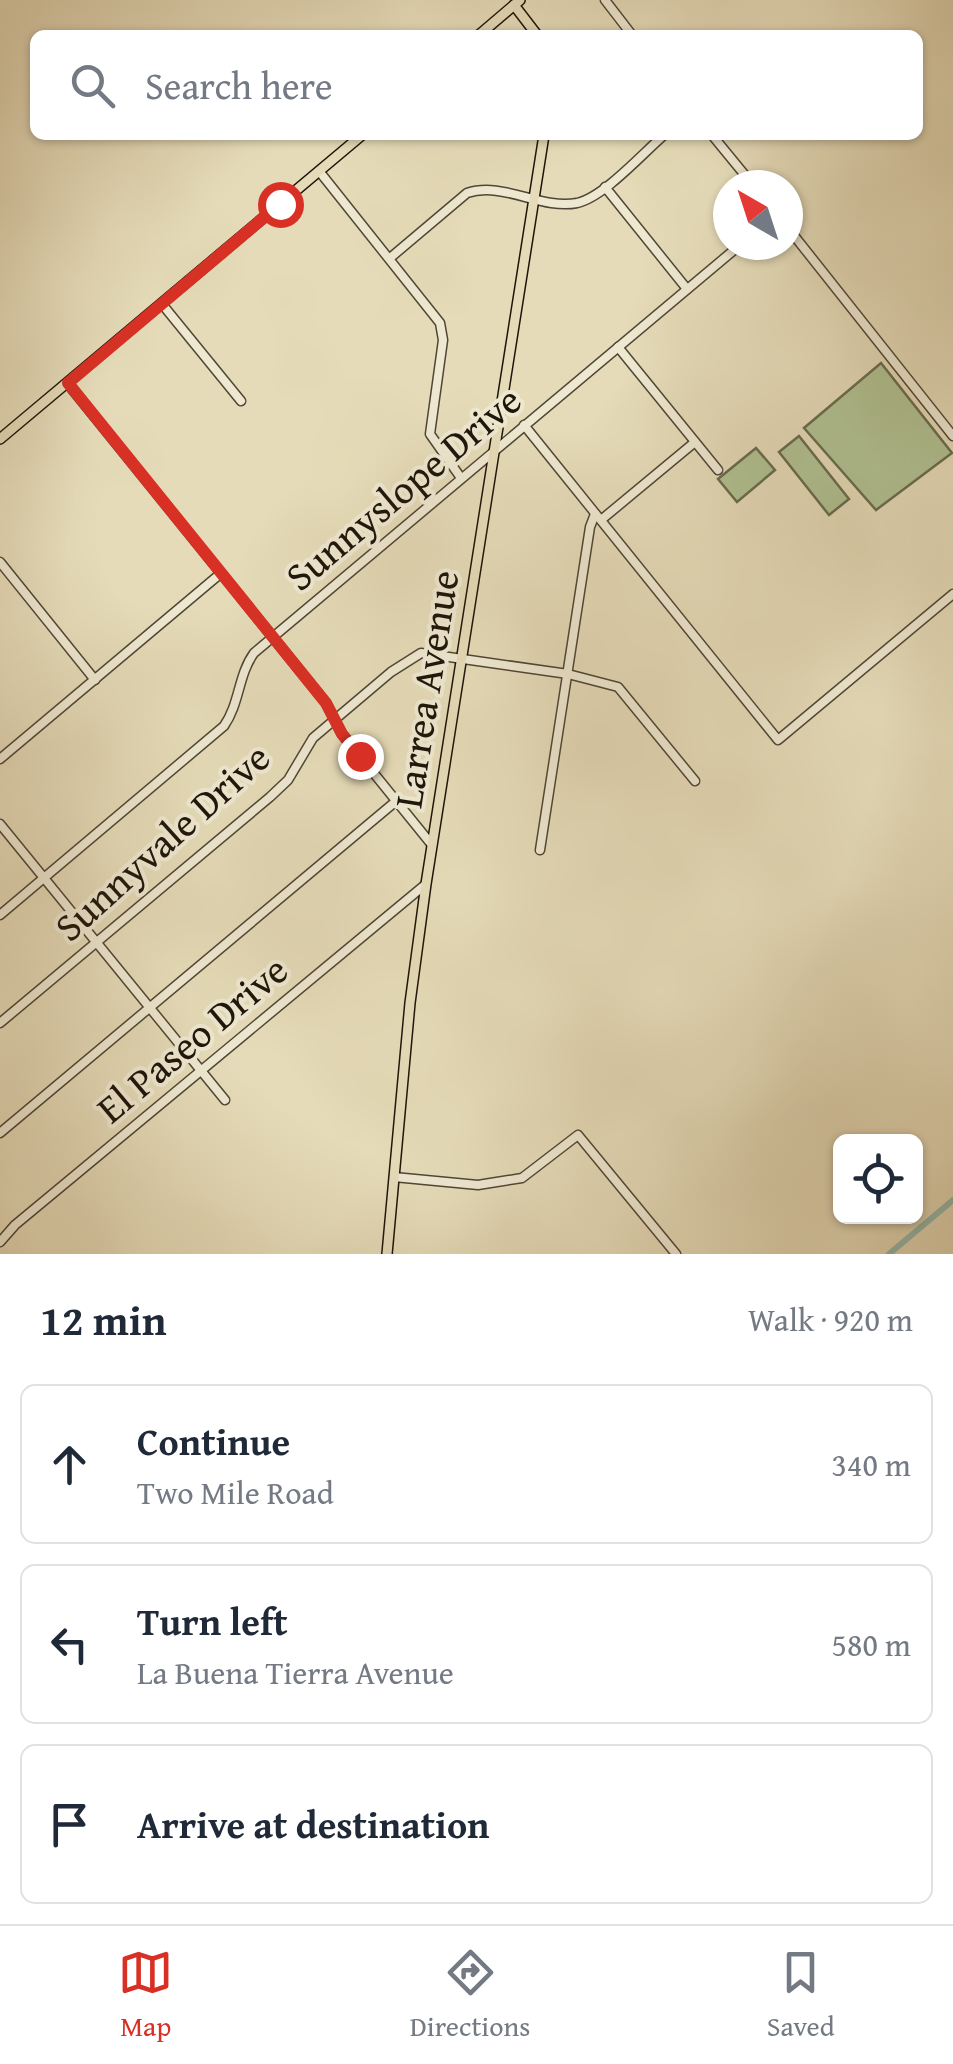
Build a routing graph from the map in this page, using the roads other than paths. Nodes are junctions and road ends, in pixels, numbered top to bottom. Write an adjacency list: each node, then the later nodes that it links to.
1 (605, 0): 5 (street)
2 (518, 2): 3 (main road); 4 (main road)
3 (485, 30)
4 (534, 30)
5 (628, 30)
6 (356, 140): 11 (main road)
7 (543, 140): 13 (main road, Larrea Avenue)
8 (658, 140): 12 (street)
9 (716, 140): 10 (street)
10 (741, 170)
11 (319, 171): 15 (street); 18 (main road)
12 (604, 187): 13 (street); 17 (street)
13 (534, 198): 15 (street); 26 (main road, Larrea Avenue)
14 (803, 247): 23 (street)
15 (390, 258): 28 (street)
16 (722, 260): 17 (street, Sunnyslope Drive)
17 (687, 289): 19 (street, Sunnyslope Drive)
18 (162, 304): 20 (main road); 21 (street)
19 (618, 347): 22 (street, Sunnyslope Drive); 25 (street)
20 (68, 383): 24 (main road); 31 (street)
21 (241, 401)
22 (524, 426): 26 (street, Sunnyslope Drive); 29 (street)
23 (953, 436)
24 (0, 440)
25 (695, 442): 27 (street); 29 (street)
26 (495, 449): 28 (street, Sunnyslope Drive); 34 (main road, Larrea Avenue)
27 (718, 470)
28 (461, 478): 33 (street, Sunnyslope Drive)
29 (598, 517): 32 (street); 35 (street)
30 (0, 562): 36 (street)
31 (220, 574): 33 (street); 36 (street)
32 (953, 594)
33 (272, 637): 37 (street); 44 (street, Sunnyslope Drive)
34 (462, 658): 35 (street, Sunnyvale Drive); 37 (street, Sunnyvale Drive); 42 (main road, Larrea Avenue)
35 (568, 674): 39 (street, Sunnyvale Drive); 43 (street)
36 (95, 680): 38 (street)
37 (335, 719): 40 (street); 47 (street, Sunnyvale Drive)
38 (0, 759)
39 (696, 782)
40 (395, 802): 42 (street); 48 (street)
41 (0, 824): 44 (street)
42 (432, 845): 45 (main road, Larrea Avenue)
43 (540, 850)
44 (44, 878): 46 (street, Sunnyslope Drive); 47 (street)
45 (426, 884): 50 (street, El Paseo Drive); 53 (main road, Larrea Avenue)
46 (0, 915)
47 (96, 942): 48 (street); 49 (street, Sunnyvale Drive)
48 (150, 1008): 50 (street); 52 (street)
49 (0, 1023)
50 (201, 1070): 51 (street); 54 (street, El Paseo Drive)
51 (225, 1100)
52 (0, 1133)
53 (394, 1177): 55 (main road, Larrea Avenue); 56 (street)
54 (0, 1242)
55 (387, 1254)
56 (676, 1254)

